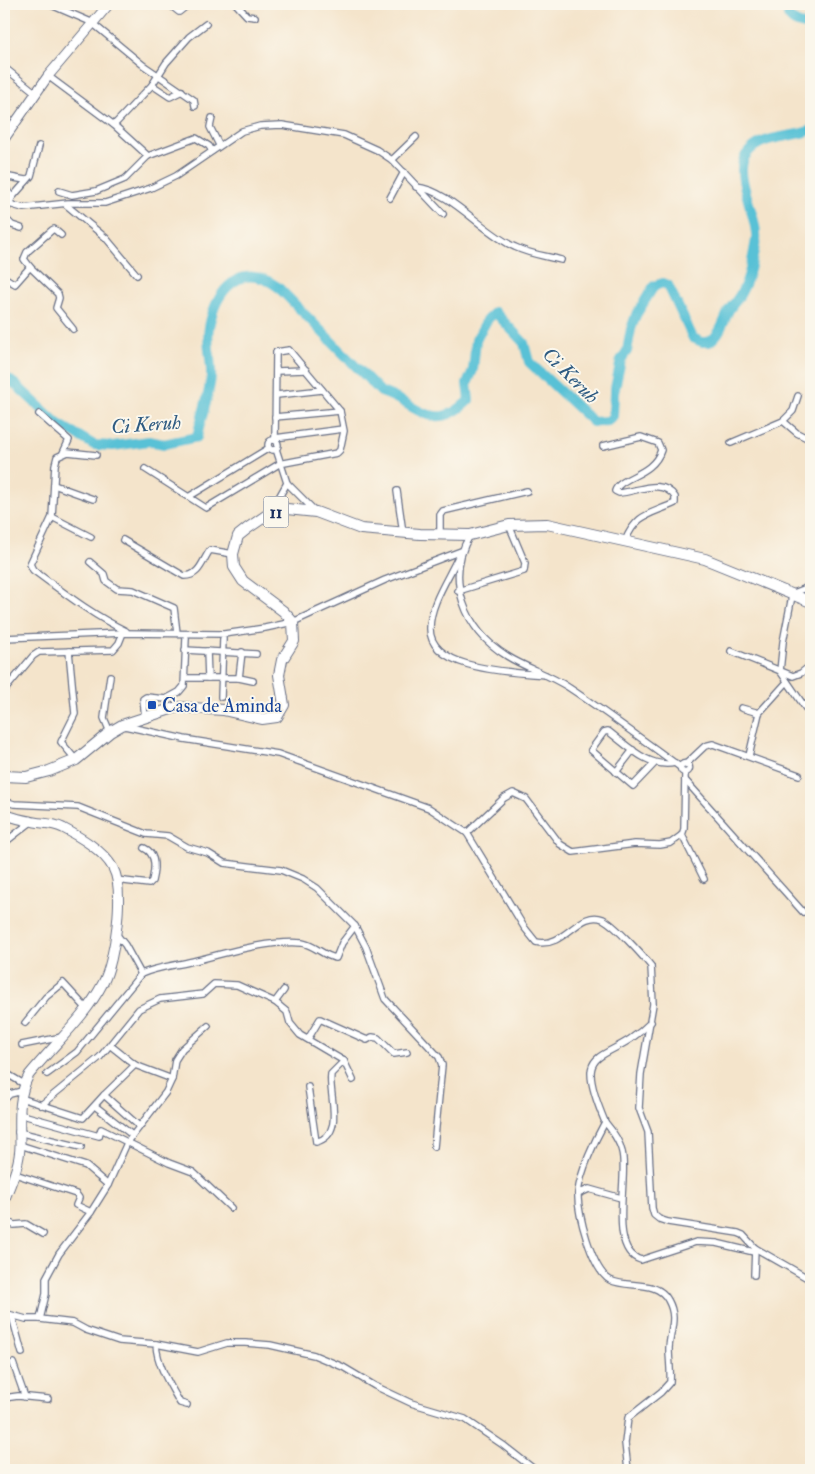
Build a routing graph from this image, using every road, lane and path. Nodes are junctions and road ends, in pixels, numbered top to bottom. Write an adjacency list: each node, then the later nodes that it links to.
1 (49, 4): 7 (street)
2 (109, 4): 7 (street)
3 (169, 4): 4 (street)
4 (189, 4)
5 (236, 4): 6 (street)
6 (255, 17)
7 (91, 22): 10 (street); 11 (street)
8 (206, 24): 10 (street)
9 (5, 68): 14 (street)
10 (159, 75): 12 (street); 13 (street)
11 (48, 76): 14 (street); 17 (street)
12 (152, 85): 13 (street); 17 (street)
13 (182, 91): 15 (street)
14 (36, 93): 19 (street)
15 (195, 106)
16 (212, 118): 20 (street)
17 (114, 125): 23 (street)
18 (416, 137): 24 (street)
19 (4, 139)
20 (220, 145): 22 (street); 24 (street)
21 (39, 146): 32 (street)
22 (212, 151): 23 (street); 33 (street)
23 (148, 156): 30 (street)
24 (392, 160): 25 (street)
25 (404, 172): 28 (street); 31 (street)
26 (4, 176): 27 (street)
27 (25, 180)
28 (416, 187): 35 (street); 39 (street)
29 (4, 188): 32 (street)
30 (59, 191)
31 (390, 198)
32 (8, 202): 33 (street); 34 (street)
33 (65, 204): 41 (street)
34 (4, 211)
35 (443, 214)
36 (4, 217): 37 (street)
37 (21, 228)
38 (61, 235): 40 (street)
39 (561, 260)
40 (30, 267): 42 (street); 43 (street)
41 (137, 275)
42 (4, 277)
43 (73, 329)
44 (306, 370): 45 (street); 45 (street); 46 (street)
45 (276, 371): 47 (street)
46 (322, 390): 47 (street); 49 (street)
47 (277, 395): 51 (street)
48 (798, 396): 52 (street)
49 (340, 410): 51 (street); 53 (street)
50 (39, 414): 60 (street)
51 (274, 417): 54 (street)
52 (783, 421): 55 (street); 56 (street)
53 (343, 429): 54 (street); 62 (street)
54 (275, 439): 58 (street); 59 (street)
55 (811, 440)
56 (731, 443)
57 (603, 446): 79 (street)
58 (269, 448): 59 (street); 68 (street)
59 (276, 449): 62 (street)
60 (62, 453): 61 (street); 65 (street)
61 (96, 454)
62 (279, 464): 64 (street); 68 (street)
63 (145, 469): 68 (street)
64 (287, 483): 70 (street); 71 (street)
65 (54, 485): 69 (street); 72 (street)
66 (397, 491): 74 (street)
67 (527, 491): 75 (street)
68 (190, 496)
69 (93, 499)
70 (316, 512): 71 (highway, 11); 74 (highway, 11)
71 (270, 513): 81 (highway, 11)
72 (52, 517): 77 (street); 88 (street)
73 (509, 525): 76 (highway, 11); 79 (highway, 11); 84 (street)
74 (403, 533): 75 (highway, 11)
75 (440, 535): 76 (highway, 11)
76 (470, 535): 80 (street)
77 (91, 537)
78 (123, 540): 81 (street)
79 (625, 541): 85 (highway, 11)
80 (461, 551): 84 (street); 87 (street); 103 (street)
81 (233, 554): 87 (highway)
82 (90, 562): 89 (street)
83 (811, 584): 85 (street)
84 (458, 591): 103 (street)
85 (791, 596): 86 (highway, 11); 101 (street)
86 (811, 602)
87 (293, 622): 89 (street); 115 (highway)
88 (126, 633): 89 (street); 90 (street); 93 (street)
89 (176, 633)
90 (4, 638)
91 (186, 638): 94 (street)
92 (223, 639): 96 (street)
93 (69, 650): 110 (street); 120 (street)
94 (185, 650): 95 (street); 104 (street)
95 (207, 651): 96 (street); 105 (street)
96 (223, 651): 98 (street); 106 (street)
97 (731, 651): 101 (street)
98 (242, 652): 99 (street); 107 (street)
99 (256, 654)
100 (811, 665): 101 (street)
101 (780, 671): 109 (street)
102 (110, 676): 117 (street)
103 (551, 676): 122 (street)
104 (185, 678): 105 (street); 115 (street)
105 (208, 678): 106 (street)
106 (222, 678): 107 (street); 111 (street)
107 (239, 678): 108 (street)
108 (253, 681)
109 (787, 682): 113 (street); 114 (street)
110 (4, 691)
111 (221, 697)
112 (741, 708): 113 (street)
113 (759, 713): 119 (street)
114 (811, 716)
115 (145, 717): 116 (highway)
116 (122, 725): 117 (highway); 130 (street)
117 (110, 732): 120 (highway)
118 (633, 750): 121 (street); 123 (street); 123 (street)
119 (749, 756): 122 (street); 124 (street)
120 (76, 760): 125 (highway)
121 (654, 764): 122 (street); 123 (street)
122 (681, 765): 126 (street)
123 (616, 772)
124 (799, 775)
125 (4, 776)
126 (685, 776): 131 (street); 136 (street)
127 (4, 800): 137 (street)
128 (4, 814): 129 (street)
129 (31, 822): 132 (street); 135 (street)
130 (467, 833): 131 (street); 143 (street)
131 (682, 835): 134 (street)
132 (4, 843)
133 (144, 848): 135 (street)
134 (704, 879)
135 (116, 880): 138 (street)
136 (803, 912)
137 (355, 926): 139 (street); 171 (street)
138 (117, 935): 139 (street); 142 (street)
139 (141, 974): 154 (street)
140 (284, 990): 141 (street)
141 (275, 1002): 147 (street); 149 (street)
142 (86, 1008): 144 (street); 146 (street)
143 (651, 1022): 164 (street); 181 (street)
144 (25, 1023)
145 (208, 1026): 155 (street)
146 (62, 1037): 148 (street); 158 (street)
147 (308, 1039): 150 (street); 151 (street)
148 (22, 1045)
149 (111, 1046): 152 (street); 161 (street)
150 (408, 1052)
151 (344, 1061): 156 (street); 157 (street)
152 (135, 1065): 155 (street); 159 (street)
153 (4, 1072): 158 (street)
154 (47, 1074)
155 (172, 1079): 165 (street)
156 (353, 1080)
157 (308, 1087)
158 (22, 1091): 160 (street); 161 (street); 163 (street)
159 (104, 1095): 162 (street); 165 (street)
160 (4, 1100)
161 (40, 1105): 162 (street)
162 (95, 1106): 167 (street)
163 (19, 1114): 166 (street); 168 (street)
164 (605, 1122): 174 (street); 175 (street)
165 (139, 1126): 167 (street)
166 (18, 1132): 169 (street); 170 (street)
167 (132, 1135): 168 (street)
168 (126, 1143): 173 (street); 177 (street)
169 (20, 1145): 172 (street); 173 (street)
170 (81, 1147)
171 (434, 1147)
172 (15, 1174): 176 (street); 178 (street)
173 (108, 1185): 178 (street)
174 (578, 1194): 175 (street); 195 (street)
175 (621, 1198): 181 (street)
176 (4, 1201)
177 (231, 1208)
178 (91, 1212): 186 (street)
179 (4, 1220): 180 (street)
180 (43, 1234)
181 (755, 1250): 182 (street); 183 (street)
182 (754, 1275)
183 (811, 1280)
184 (4, 1313): 185 (street)
185 (12, 1316): 186 (street); 188 (street)
186 (40, 1319): 187 (street)
187 (156, 1344): 193 (street); 194 (street)
188 (22, 1353)
189 (13, 1363): 190 (street)
190 (25, 1397): 191 (street); 192 (street)
191 (4, 1398)
192 (48, 1399)
193 (187, 1405)
194 (535, 1470)
195 (628, 1470)

